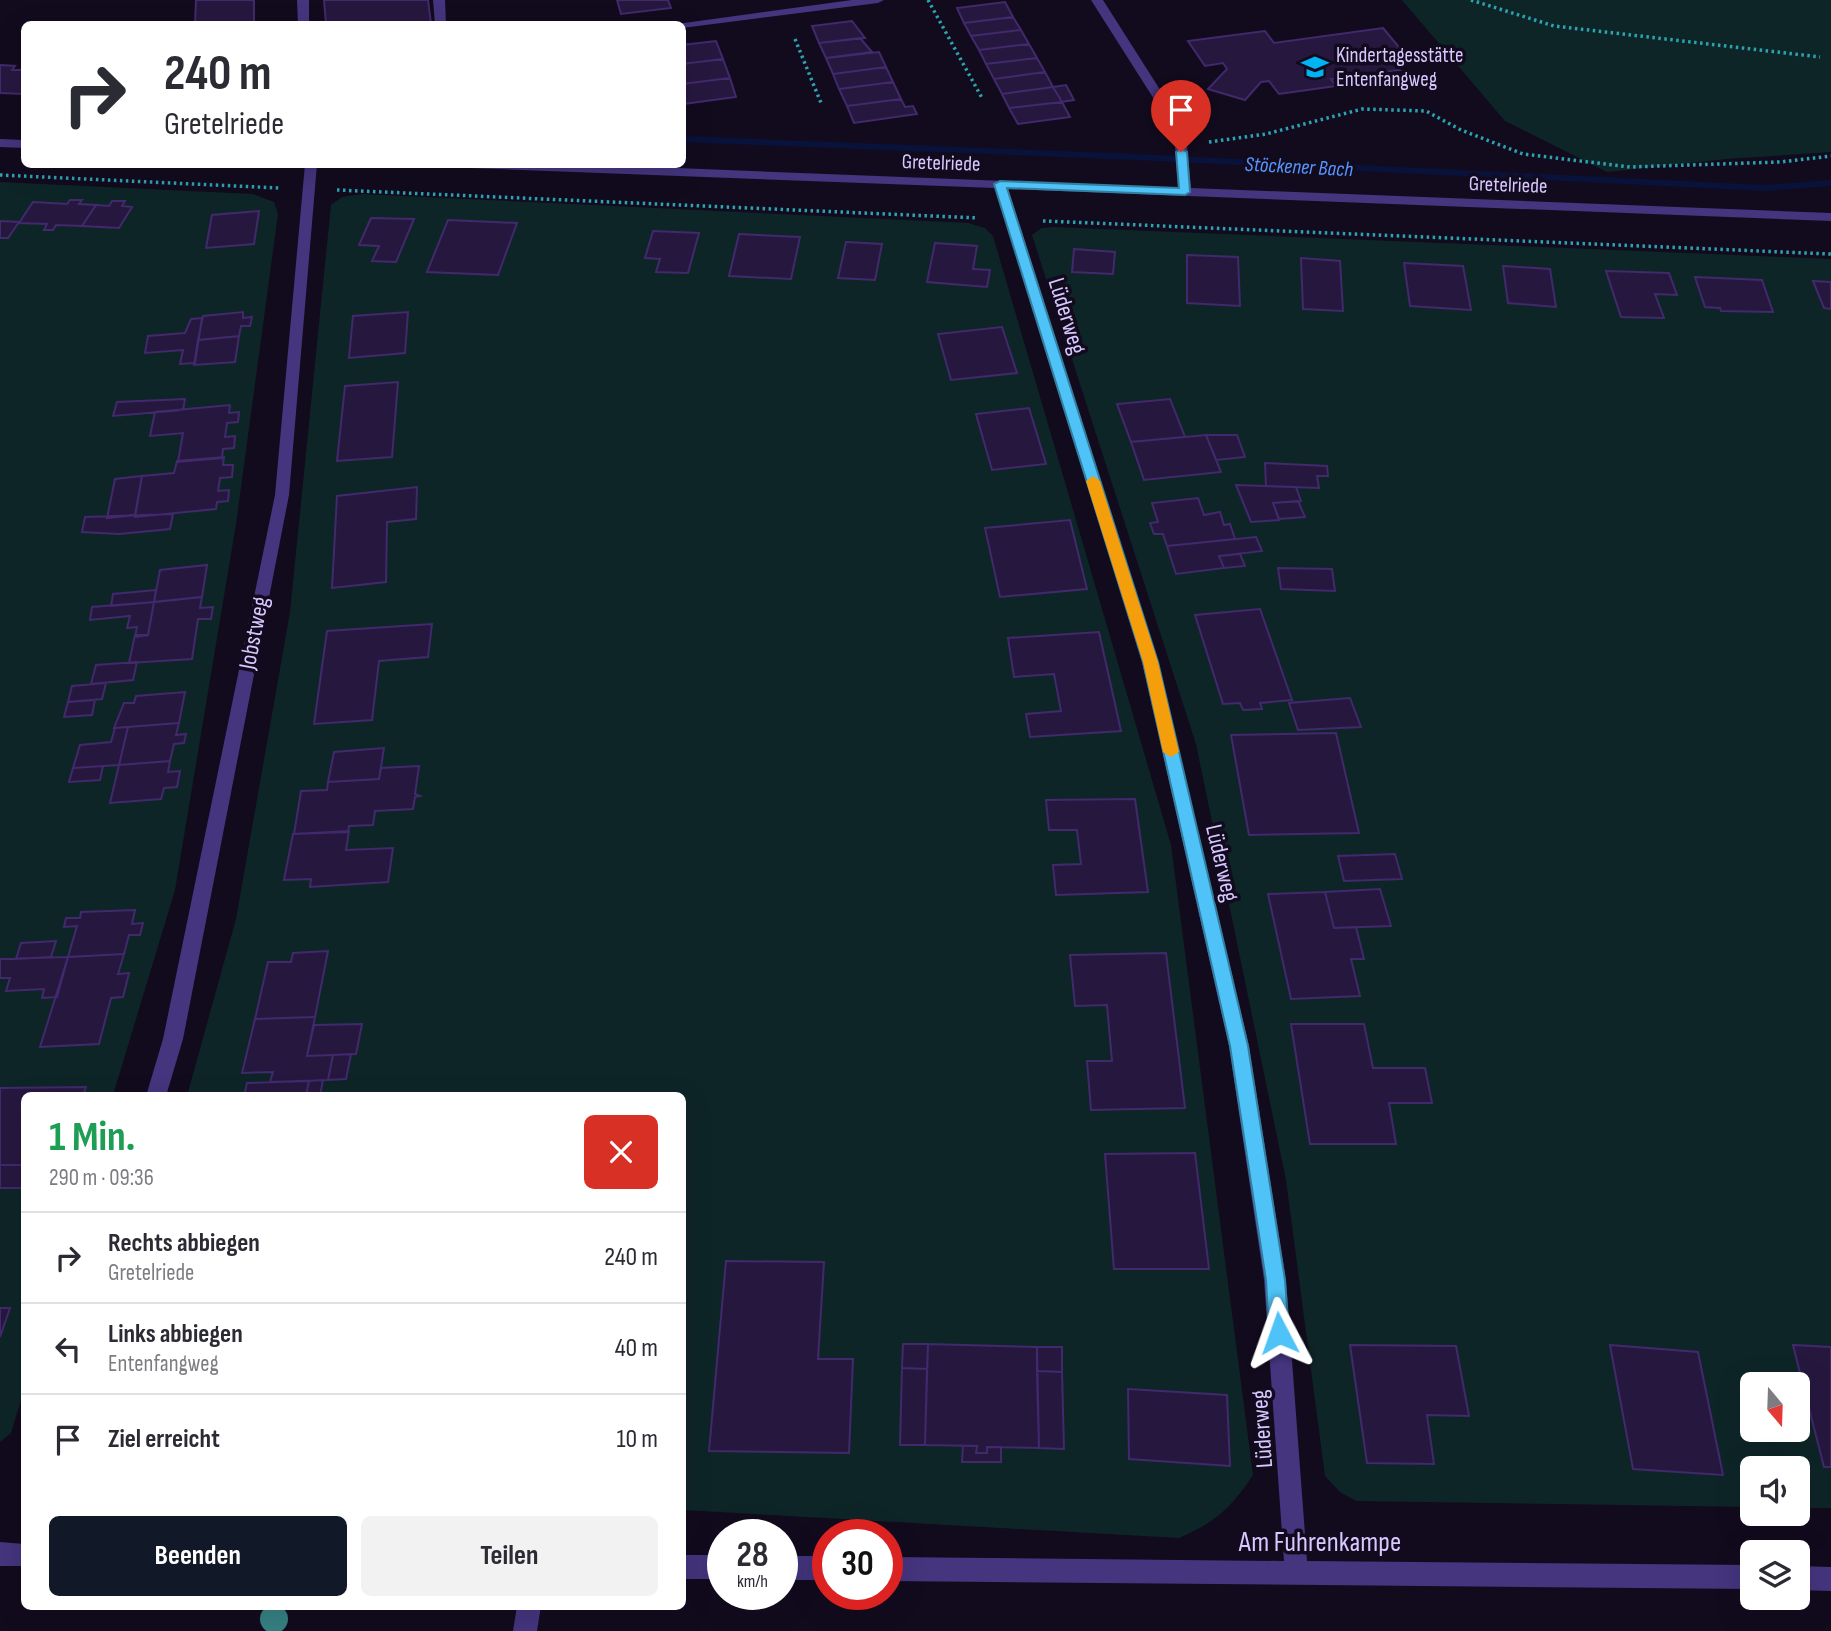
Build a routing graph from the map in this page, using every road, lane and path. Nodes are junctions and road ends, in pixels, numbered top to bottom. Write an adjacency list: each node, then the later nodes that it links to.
1 (303, 0): 8 (street)
2 (439, 0): 9 (street)
3 (878, 0): 7 (street)
4 (928, 0): 12 (path)
5 (1097, 0): 16 (street)
6 (1472, 0): 11 (path)
7 (784, 12): 10 (street); 13 (path)
8 (304, 21)
9 (441, 21)
10 (686, 24)
11 (1820, 57)
12 (982, 98)
13 (821, 103)
14 (0, 143): 15 (street)
15 (21, 144)
16 (1181, 149): 17 (path); 22 (street)
17 (1831, 156)
18 (310, 168): 23 (street, Jobstweg)
19 (575, 168): 21 (street, Gretelriede)
20 (0, 176): 23 (path)
21 (1000, 184): 22 (street, Gretelriede); 25 (street, Lüderweg)
22 (1184, 186): 24 (street, Gretelriede)
23 (308, 189): 25 (path); 27 (street, Jobstweg)
24 (1831, 217)
25 (1011, 219): 26 (path); 31 (street, Lüderweg)
26 (1831, 254)
27 (157, 1092)
28 (686, 1567): 29 (street)
29 (707, 1567)
30 (903, 1569): 31 (street, Am Fuhrenkampe)
31 (1296, 1572): 32 (street, Am Fuhrenkampe)
32 (1740, 1577)
33 (1810, 1578): 34 (street)
34 (1831, 1579)
35 (528, 1610): 36 (street)
36 (525, 1631)

